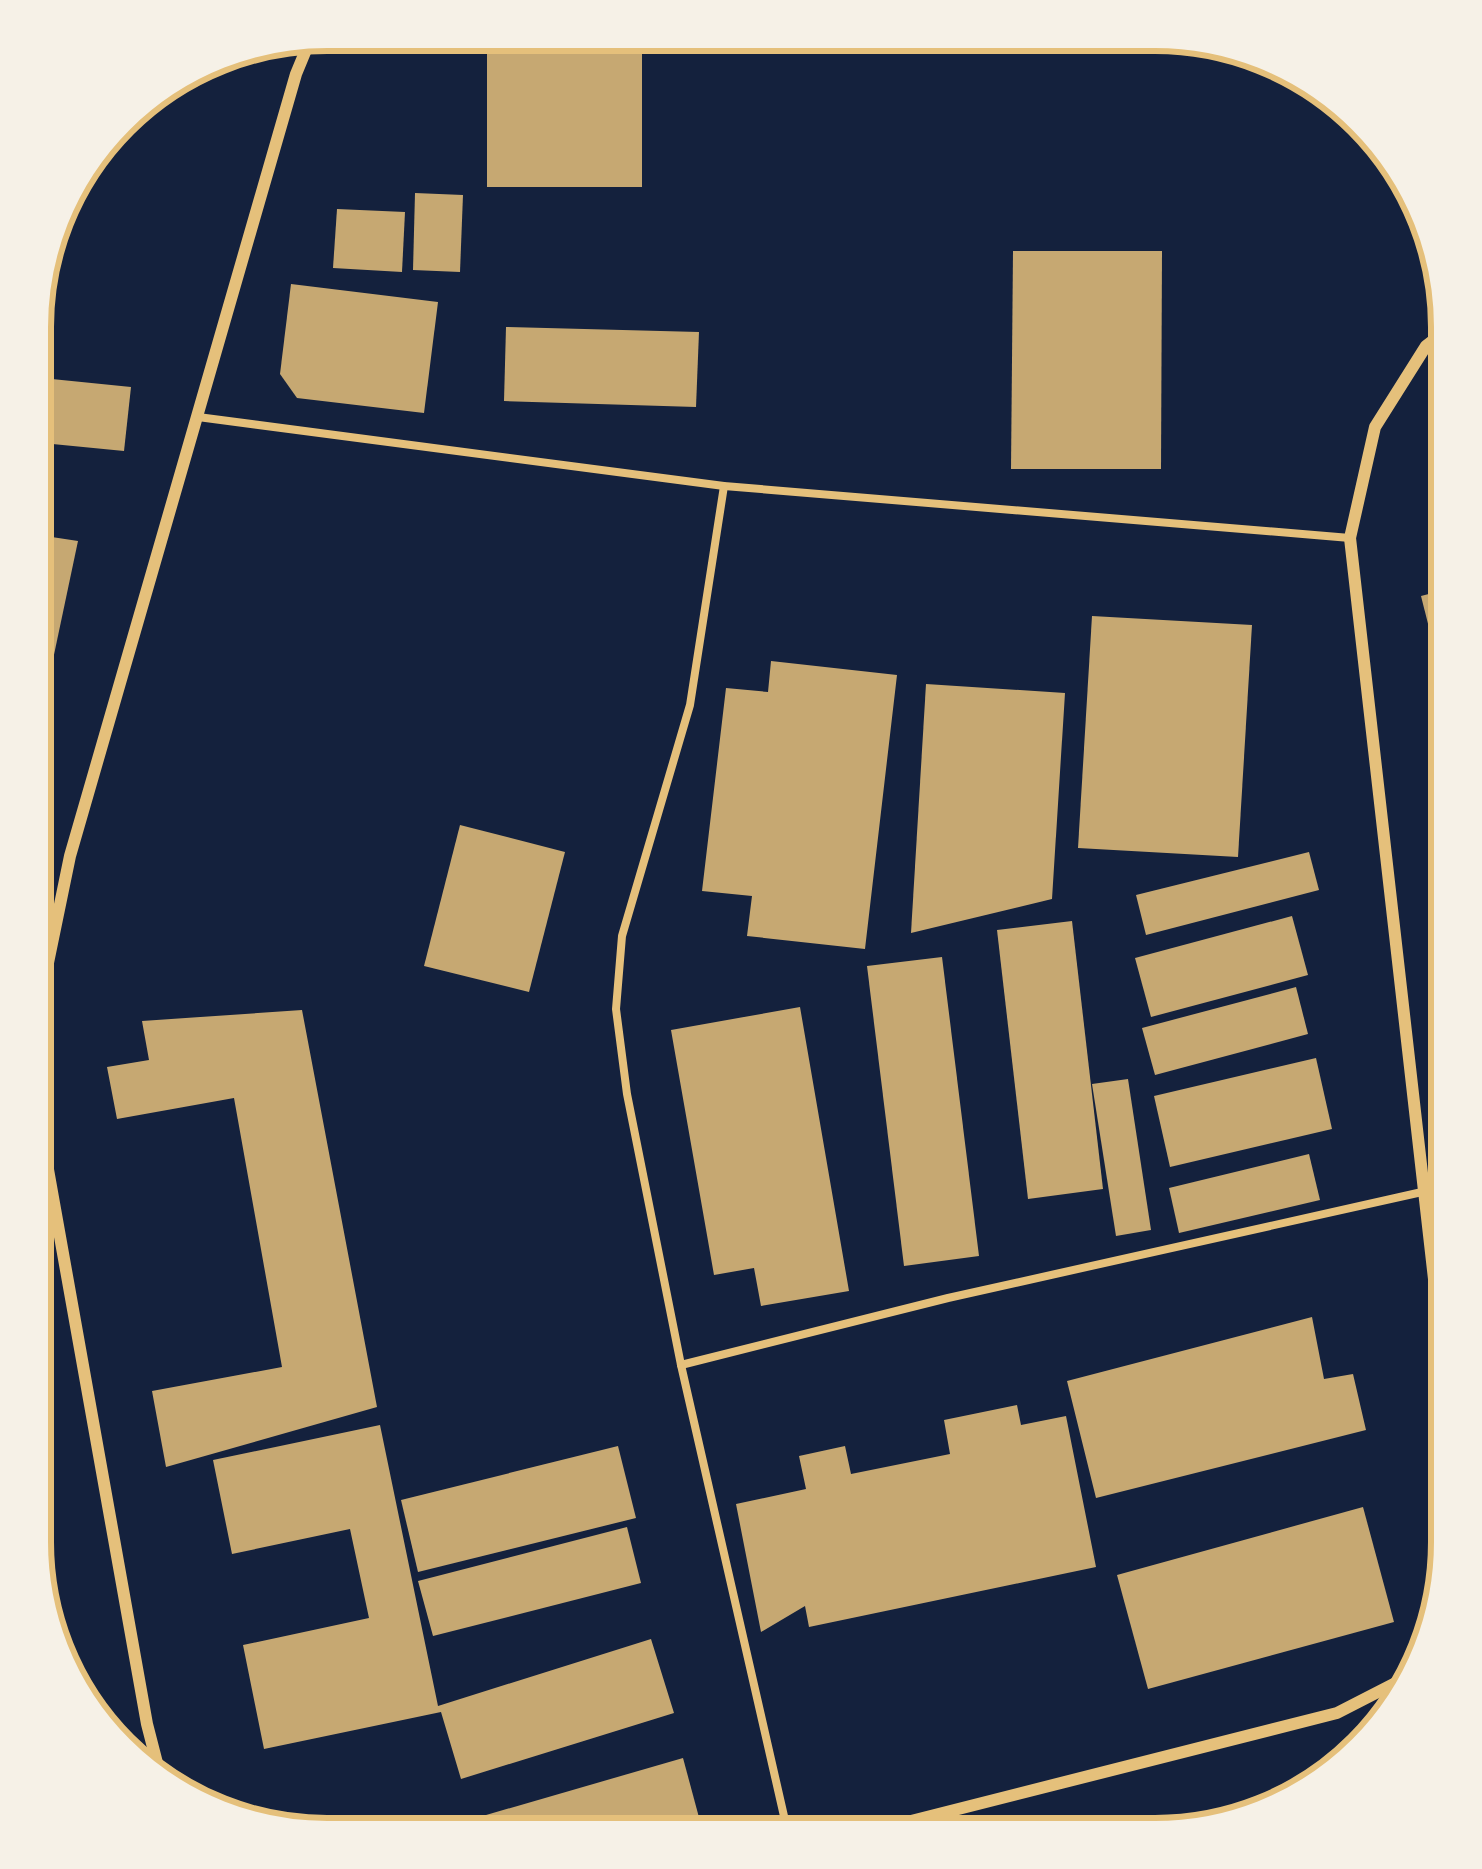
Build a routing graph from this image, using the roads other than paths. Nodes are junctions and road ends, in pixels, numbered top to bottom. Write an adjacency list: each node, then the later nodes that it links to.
1 (305, 52): 3 (street)
2 (1431, 342): 5 (street)
3 (196, 417): 4 (lane); 6 (street)
4 (724, 486): 5 (lane); 10 (lane)
5 (1350, 538): 8 (street)
6 (51, 940)
7 (51, 1186): 12 (street)
8 (1422, 1192): 9 (street); 10 (lane)
9 (1430, 1259)
10 (681, 1365): 13 (lane)
11 (1391, 1684): 14 (street)
12 (156, 1758)
13 (784, 1817)
14 (927, 1817)

